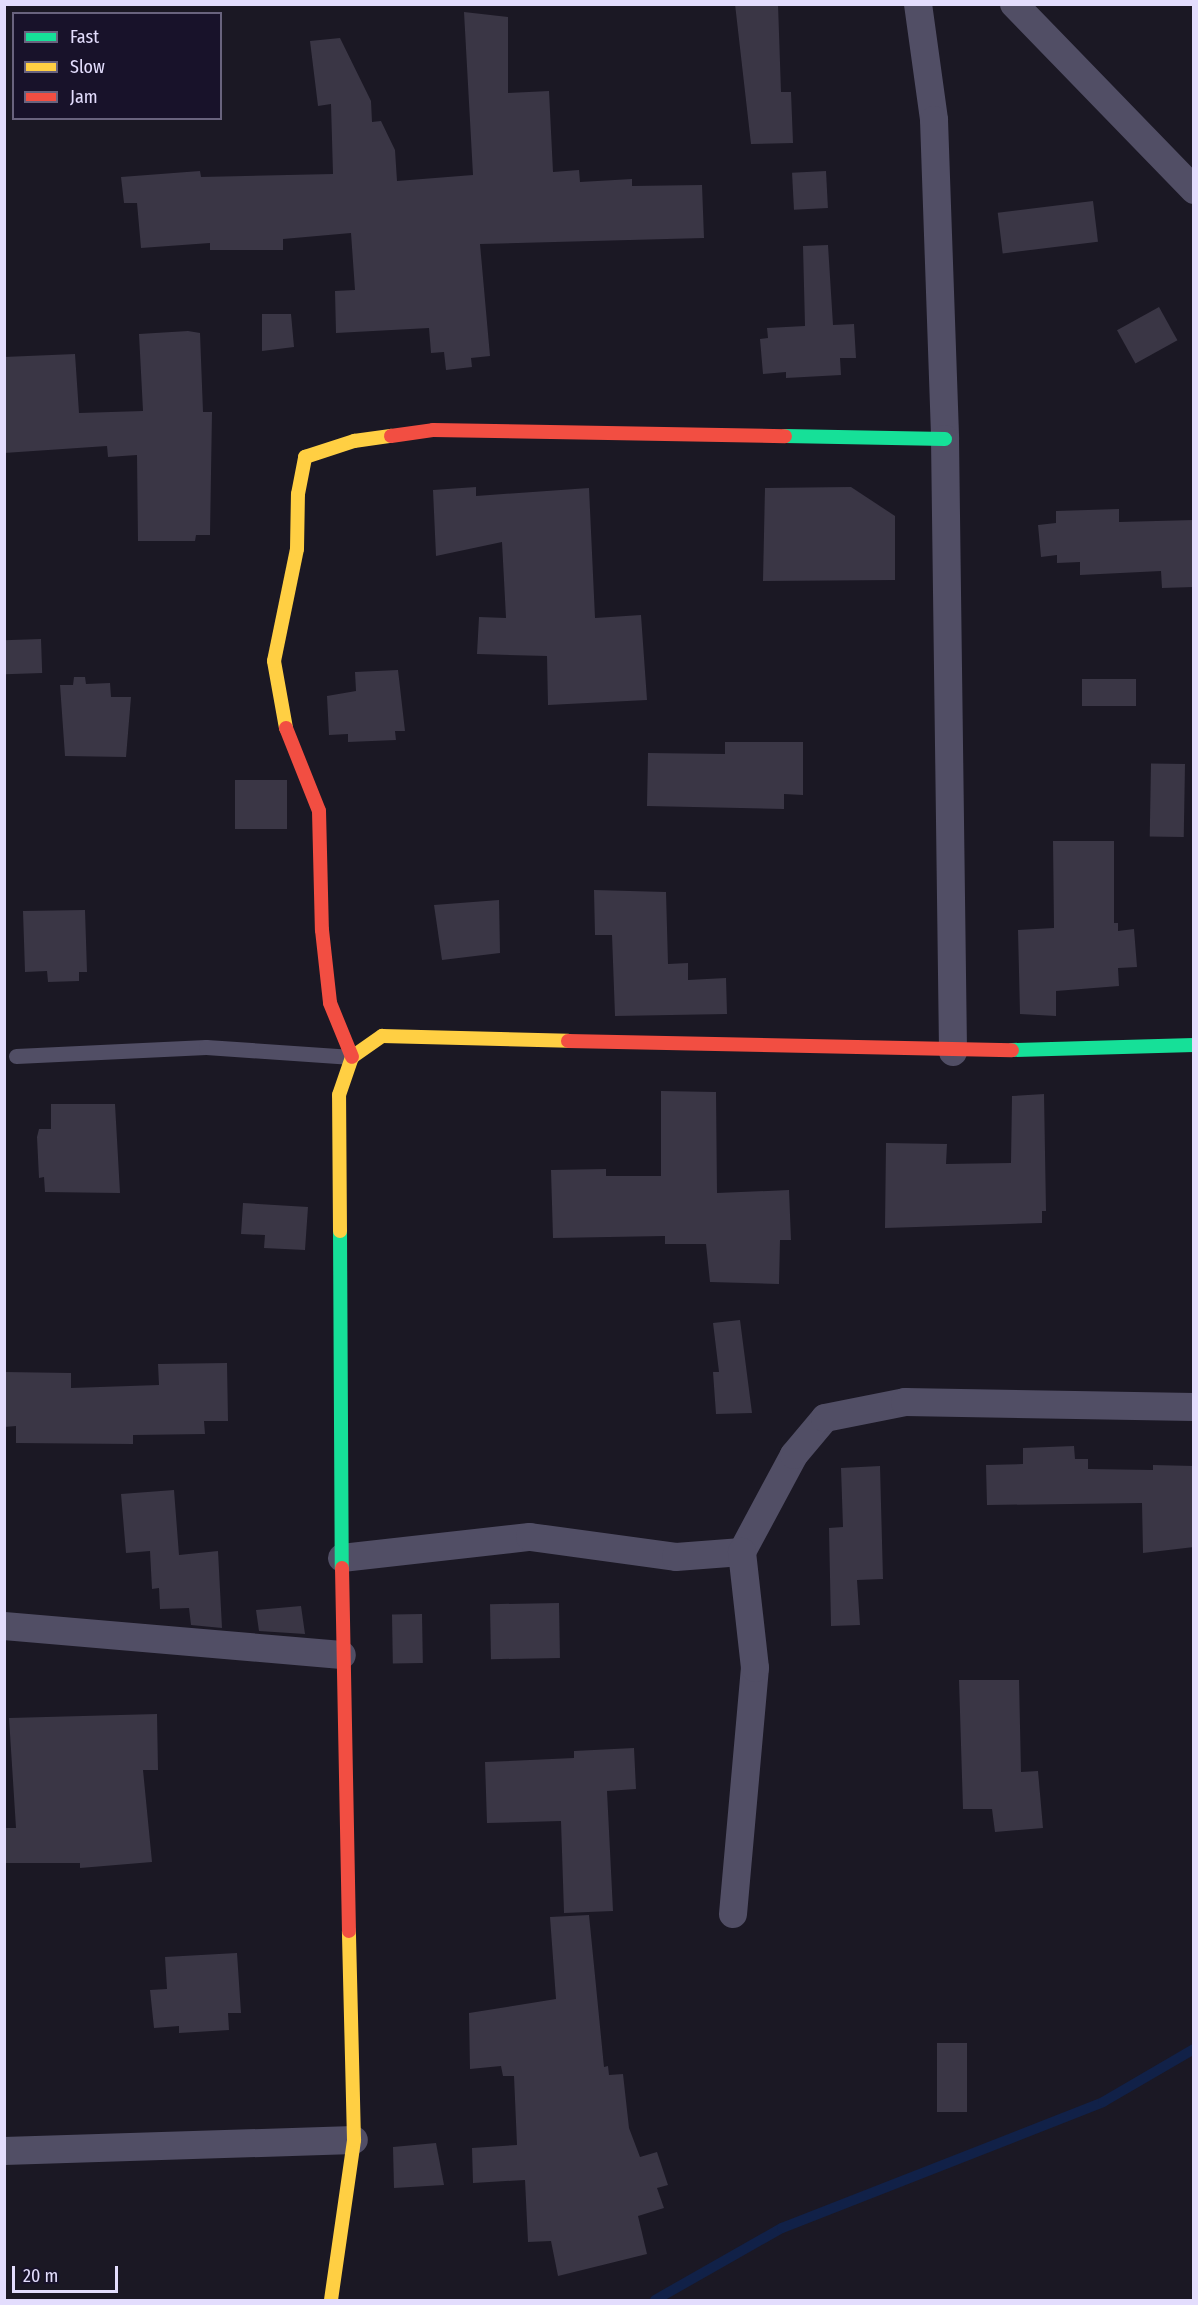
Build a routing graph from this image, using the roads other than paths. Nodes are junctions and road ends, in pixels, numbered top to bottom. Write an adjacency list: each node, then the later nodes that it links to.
1 (918, 4): 4 (street)
2 (1014, 4): 3 (street)
3 (1194, 190)
4 (945, 439): 6 (street); 8 (street)
5 (1194, 1045): 6 (street)
6 (953, 1052): 8 (street)
7 (16, 1056): 8 (lane)
8 (352, 1058): 11 (street)
9 (1194, 1407): 10 (street)
10 (742, 1552): 11 (street); 14 (street)
11 (342, 1558): 13 (street)
12 (4, 1626): 13 (street)
13 (342, 1655): 15 (street)
14 (733, 1914)
15 (354, 2140): 16 (street); 17 (street)
16 (4, 2151)
17 (331, 2301)

